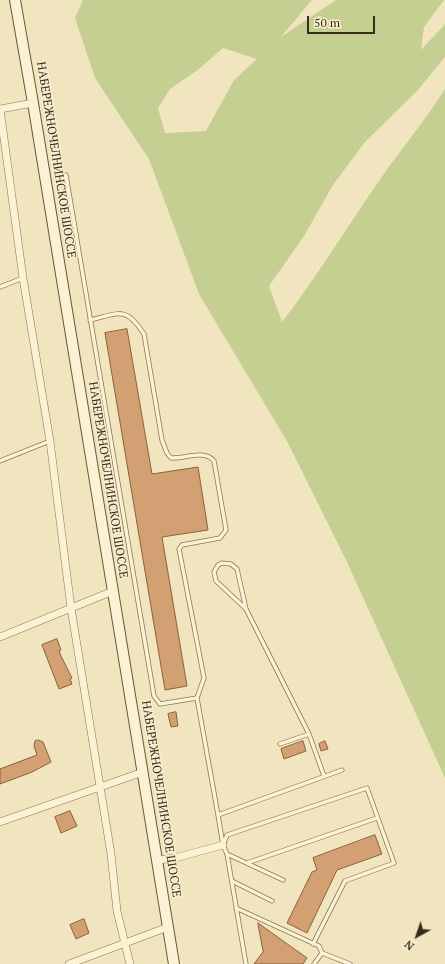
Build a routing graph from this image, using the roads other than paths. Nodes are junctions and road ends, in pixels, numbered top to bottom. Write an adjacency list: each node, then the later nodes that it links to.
1 (15, 0): 2 (main road, НАБЕРЕЖНОЧЕЛНИНСКОЕ ШОССЕ)
2 (33, 103): 3 (street); 10 (main road, НАБЕРЕЖНОЧЕЛНИНСКОЕ ШОССЕ)
3 (0, 109): 5 (street)
4 (66, 175): 7 (lane)
5 (23, 278): 6 (lane); 8 (street)
6 (0, 286)
7 (90, 320): 14 (lane); 14 (lane)
8 (50, 441): 9 (lane); 11 (street)
9 (0, 461)
10 (113, 591): 11 (street); 18 (main road, НАБЕРЕЖНОЧЕЛНИНСКОЕ ШОССЕ)
11 (72, 608): 13 (street); 20 (street)
12 (246, 609): 12 (lane); 15 (lane)
13 (0, 637)
14 (197, 698): 21 (lane)
15 (309, 734): 16 (lane); 19 (lane)
16 (280, 744)
17 (342, 770): 19 (lane)
18 (143, 772): 20 (street); 26 (main road, НАБЕРЕЖНОЧЕЛНИНСКОЕ ШОССЕ)
19 (324, 776): 21 (lane)
20 (100, 788): 23 (street); 33 (street)
21 (218, 815): 24 (lane)
22 (378, 818): 24 (lane); 27 (lane); 34 (lane)
23 (0, 822)
24 (223, 845): 25 (lane); 26 (street)
25 (227, 854): 27 (lane); 29 (lane)
26 (158, 860): 32 (main road, НАБЕРЕЖНОЧЕЛНИНСКОЕ ШОССЕ)
27 (247, 863): 28 (lane)
28 (282, 880)
29 (232, 881): 30 (lane); 31 (lane)
30 (272, 901)
31 (236, 908): 34 (lane); 39 (lane)
32 (168, 927): 33 (street); 38 (main road, НАБЕРЕЖНОЧЕЛНИНСКОЕ ШОССЕ)
33 (124, 943): 36 (street); 37 (street)
34 (313, 944): 35 (lane)
35 (322, 953): 40 (lane); 41 (lane)
36 (69, 964)
37 (130, 964)
38 (174, 964)
39 (246, 964)
40 (314, 964)
41 (350, 964)

